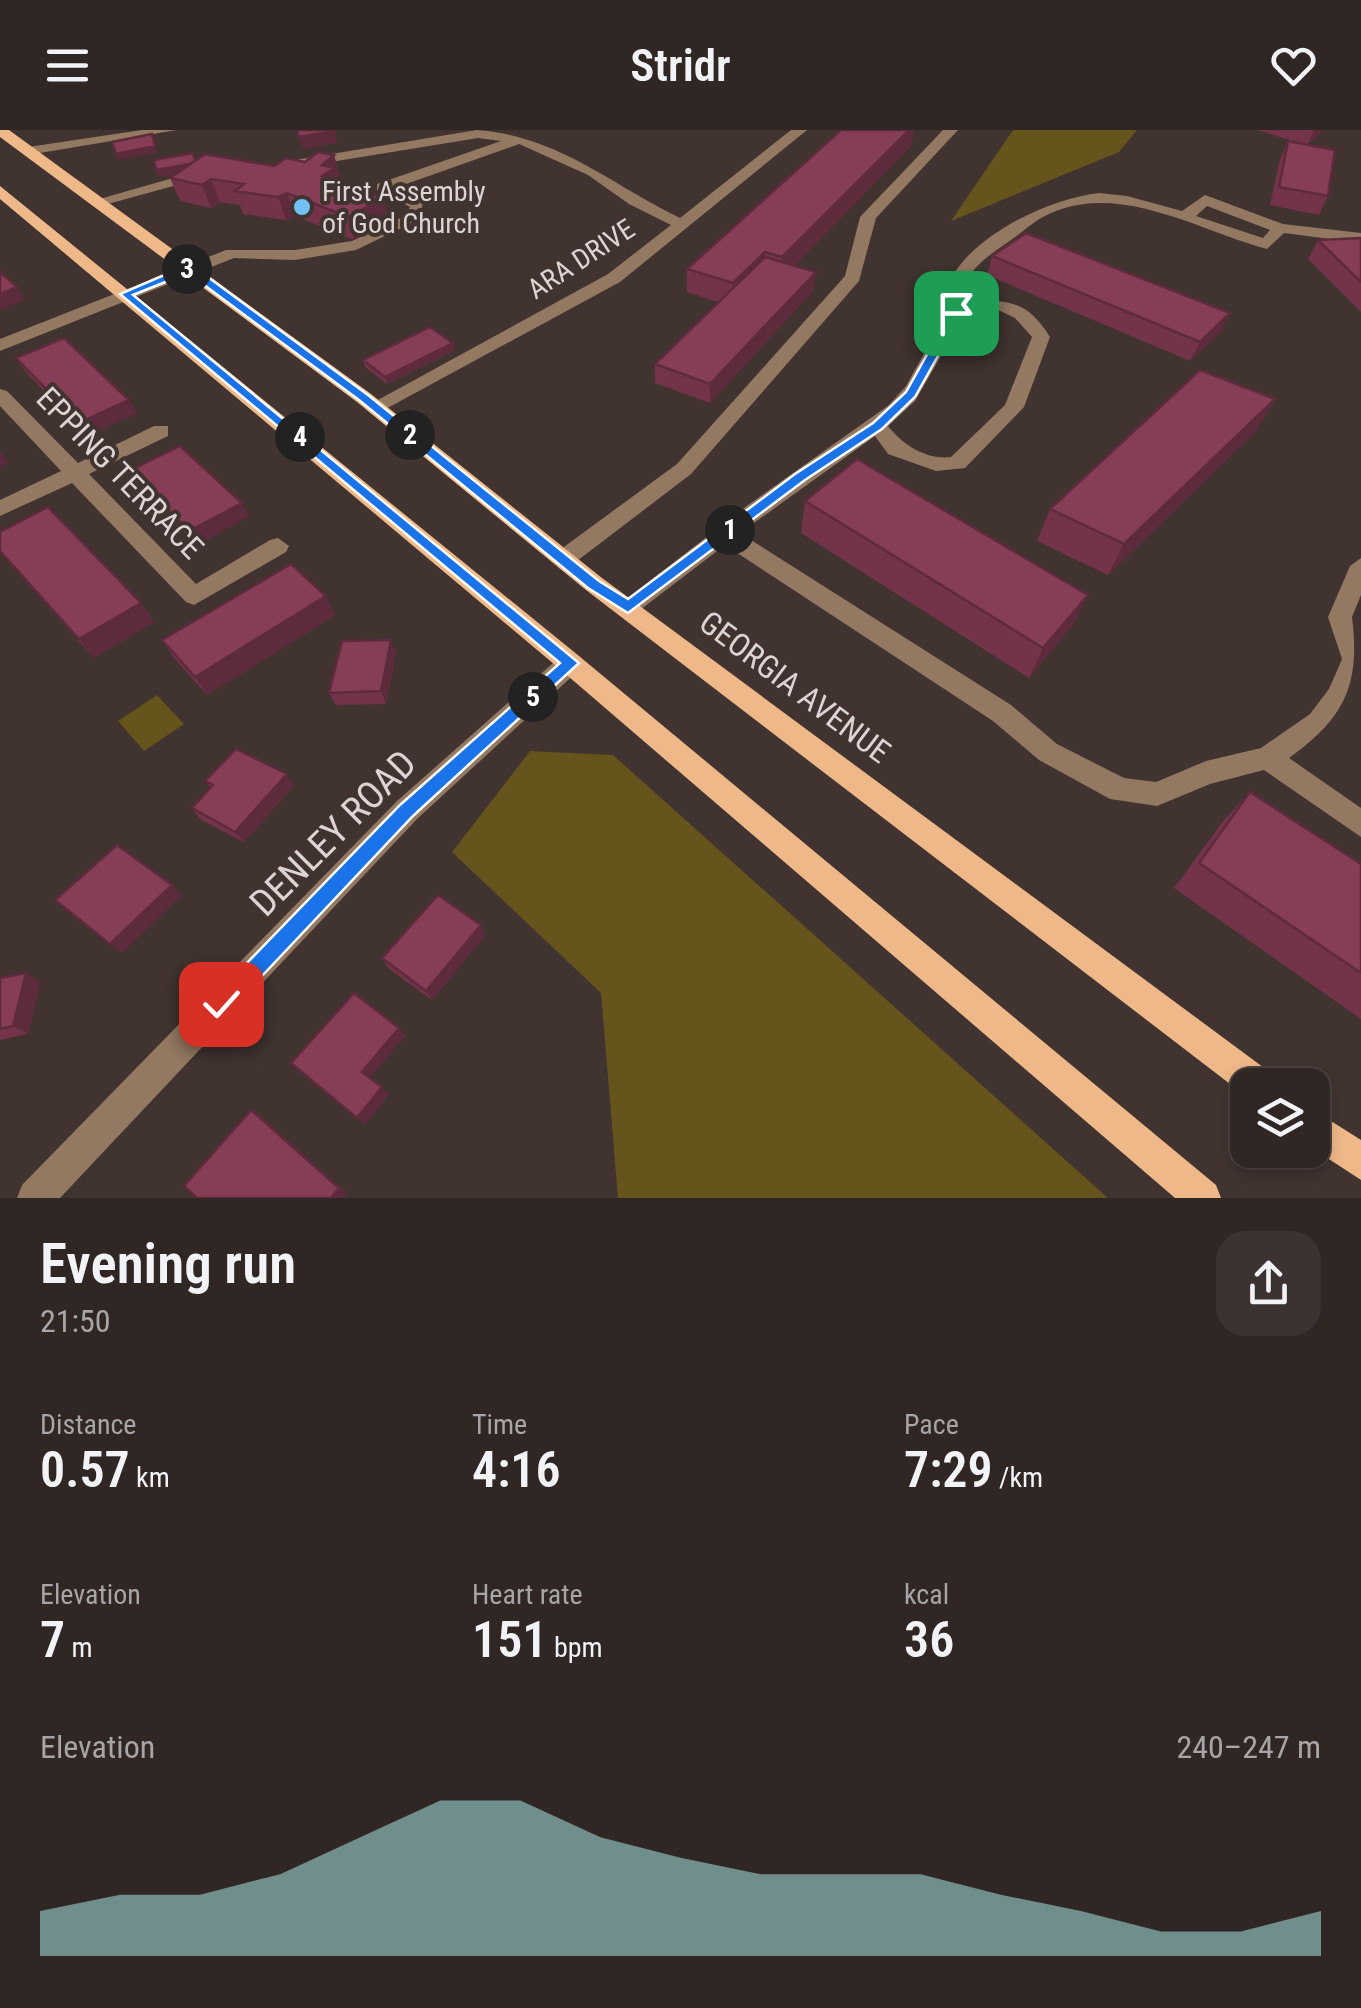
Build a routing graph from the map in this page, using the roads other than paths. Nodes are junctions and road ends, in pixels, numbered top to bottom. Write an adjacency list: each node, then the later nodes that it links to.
1 (0, 130): 6 (main road, GEORGIA AVENUE)
2 (170, 130): 6 (street)
3 (800, 130): 13 (street, ARA DRIVE)
4 (951, 130): 27 (street)
5 (520, 139): 7 (street); 10 (street); 13 (street)
6 (28, 151): 12 (main road, GEORGIA AVENUE)
7 (354, 154): 8 (street); 10 (street)
8 (284, 164)
9 (212, 172): 12 (street)
10 (408, 178): 15 (street)
11 (0, 192): 16 (main road)
12 (97, 202): 15 (main road, GEORGIA AVENUE)
13 (681, 224): 20 (street, ARA DRIVE)
14 (1361, 238): 17 (street)
15 (189, 269): 16 (street); 20 (main road, GEORGIA AVENUE)
16 (125, 294): 18 (street); 30 (main road)
17 (971, 303): 21 (street); 21 (street)
18 (0, 345)
19 (0, 395): 23 (street, EPPING TERRACE)
20 (375, 406): 27 (main road, GEORGIA AVENUE)
21 (878, 426): 25 (street)
22 (161, 432): 23 (street)
23 (74, 474): 24 (street); 26 (street, EPPING TERRACE)
24 (0, 509)
25 (726, 534): 29 (street); 31 (street)
26 (278, 546)
27 (564, 558): 29 (main road, GEORGIA AVENUE)
28 (1361, 566): 31 (street)
29 (628, 607): 33 (main road, GEORGIA AVENUE)
30 (570, 663): 36 (street, DENLEY ROAD); 37 (main road)
31 (1268, 758): 32 (street)
32 (1361, 824)
33 (1237, 1068)
34 (1330, 1139): 35 (main road)
35 (1361, 1162)
36 (36, 1198)
37 (1203, 1198)

